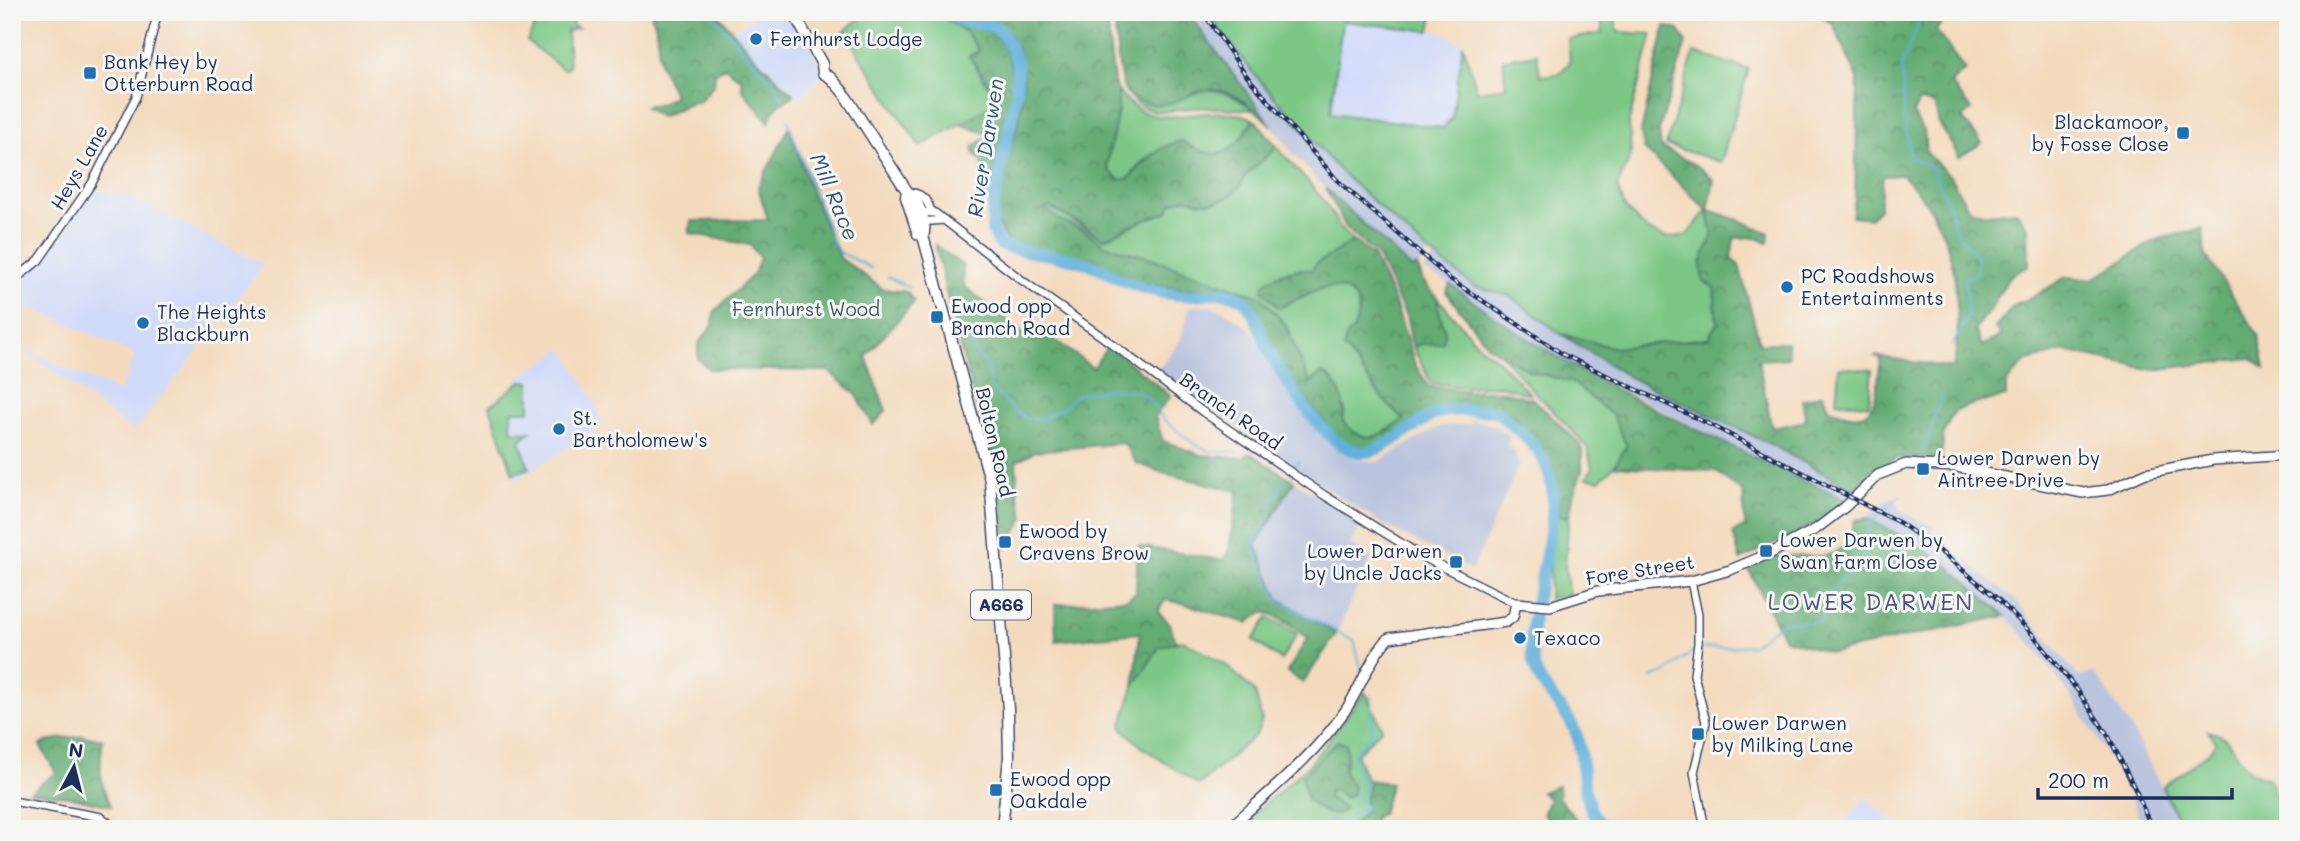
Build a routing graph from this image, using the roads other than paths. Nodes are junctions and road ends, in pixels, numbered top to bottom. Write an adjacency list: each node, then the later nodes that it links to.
1 (159, 12): 7 (street, Heys Lane)
2 (793, 12): 3 (highway, Bolton Road / A666)
3 (907, 191): 4 (street, Branch Road); 5 (highway, Bolton Road / A666)
4 (931, 211): 5 (street); 6 (street, Branch Road)
5 (917, 217): 6 (street); 13 (highway, Bolton Road / A666)
6 (944, 220): 10 (street, Branch Road)
7 (12, 282)
8 (2288, 455): 9 (main road, Fore Street)
9 (1691, 581): 10 (main road, Fore Street); 15 (street)
10 (1516, 603): 14 (main road)
11 (12, 801): 12 (street)
12 (117, 829)
13 (1002, 829)
14 (1228, 829)
15 (1705, 829)

